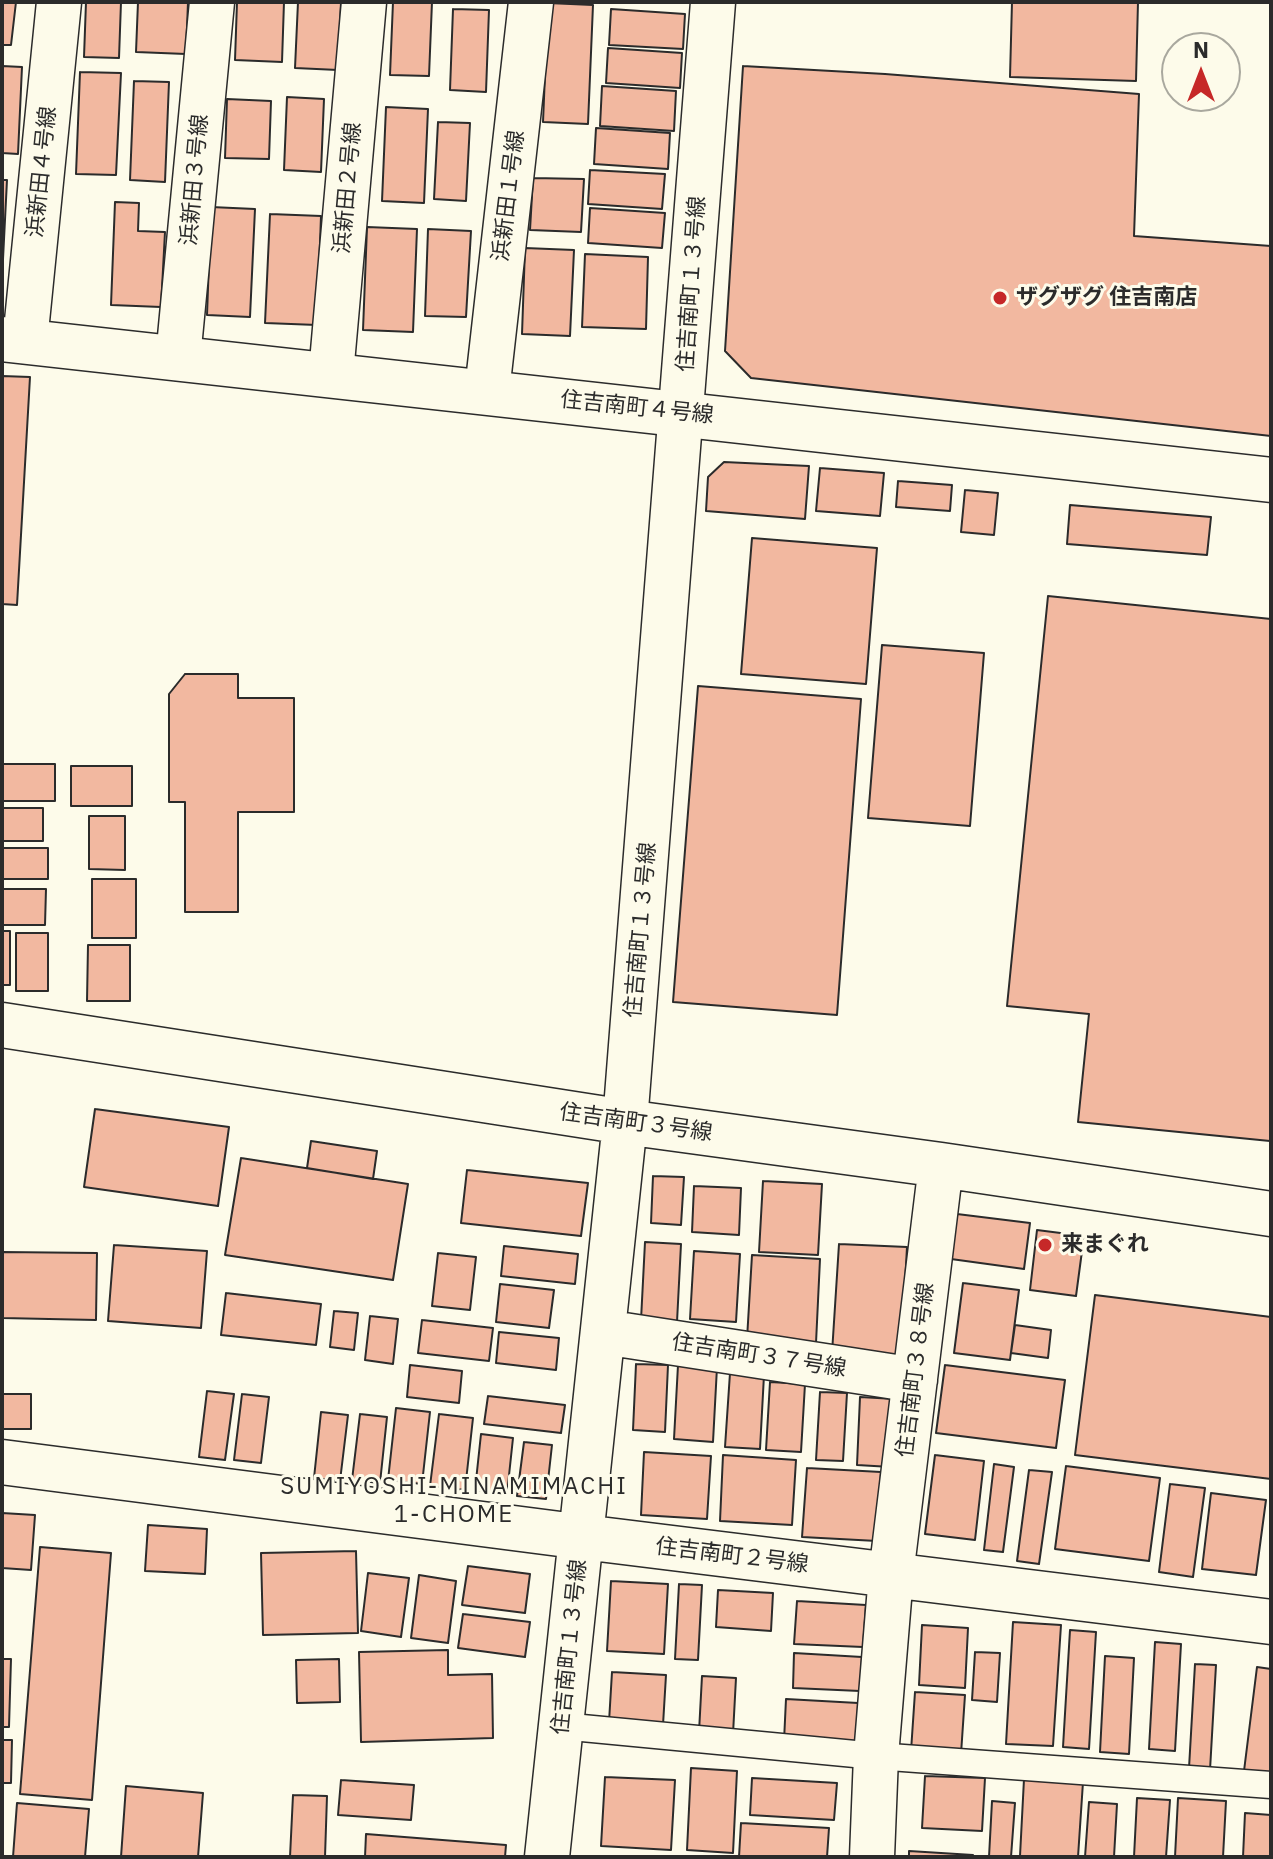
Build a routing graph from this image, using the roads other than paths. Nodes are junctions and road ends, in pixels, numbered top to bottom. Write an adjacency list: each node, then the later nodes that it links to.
1 (59, 2): 6 (street, 浜新田４号線)
2 (212, 2): 7 (street, 浜新田３号線)
3 (364, 2): 8 (street, 浜新田２号線)
4 (531, 2): 9 (street, 浜新田１号線)
5 (713, 2): 10 (street, 住吉南町１３号線)
6 (13, 340): 7 (street, 住吉南町４号線)
7 (178, 358): 8 (street, 住吉南町４号線)
8 (331, 374): 9 (street, 住吉南町４号線)
9 (487, 391): 10 (street, 住吉南町４号線)
10 (682, 413): 11 (street, 住吉南町４号線); 13 (street, 住吉南町１３号線)
11 (1271, 480)
12 (2, 1025): 13 (street, 住吉南町３号線)
13 (625, 1122): 14 (street, 住吉南町３号線); 16 (street, 住吉南町１３号線)
14 (941, 1165): 15 (street, 住吉南町３号線); 17 (street, 住吉南町３８号線)
15 (1271, 1214)
16 (604, 1332): 17 (street, 住吉南町３７号線); 19 (street, 住吉南町１３号線)
17 (915, 1380): 20 (street, 住吉南町３８号線)
18 (2, 1462): 19 (street, 住吉南町２号線)
19 (583, 1537): 20 (street, 住吉南町２号線); 22 (street, 住吉南町１３号線)
20 (891, 1575): 21 (street, 住吉南町２号線); 23 (street, 住吉南町３８号線)
21 (1271, 1622)
22 (561, 1726): 23 (lane); 25 (street, 住吉南町１３号線)
23 (876, 1756): 24 (lane); 26 (street, 住吉南町３８号線)
24 (1271, 1785)
25 (547, 1857)
26 (872, 1857)

